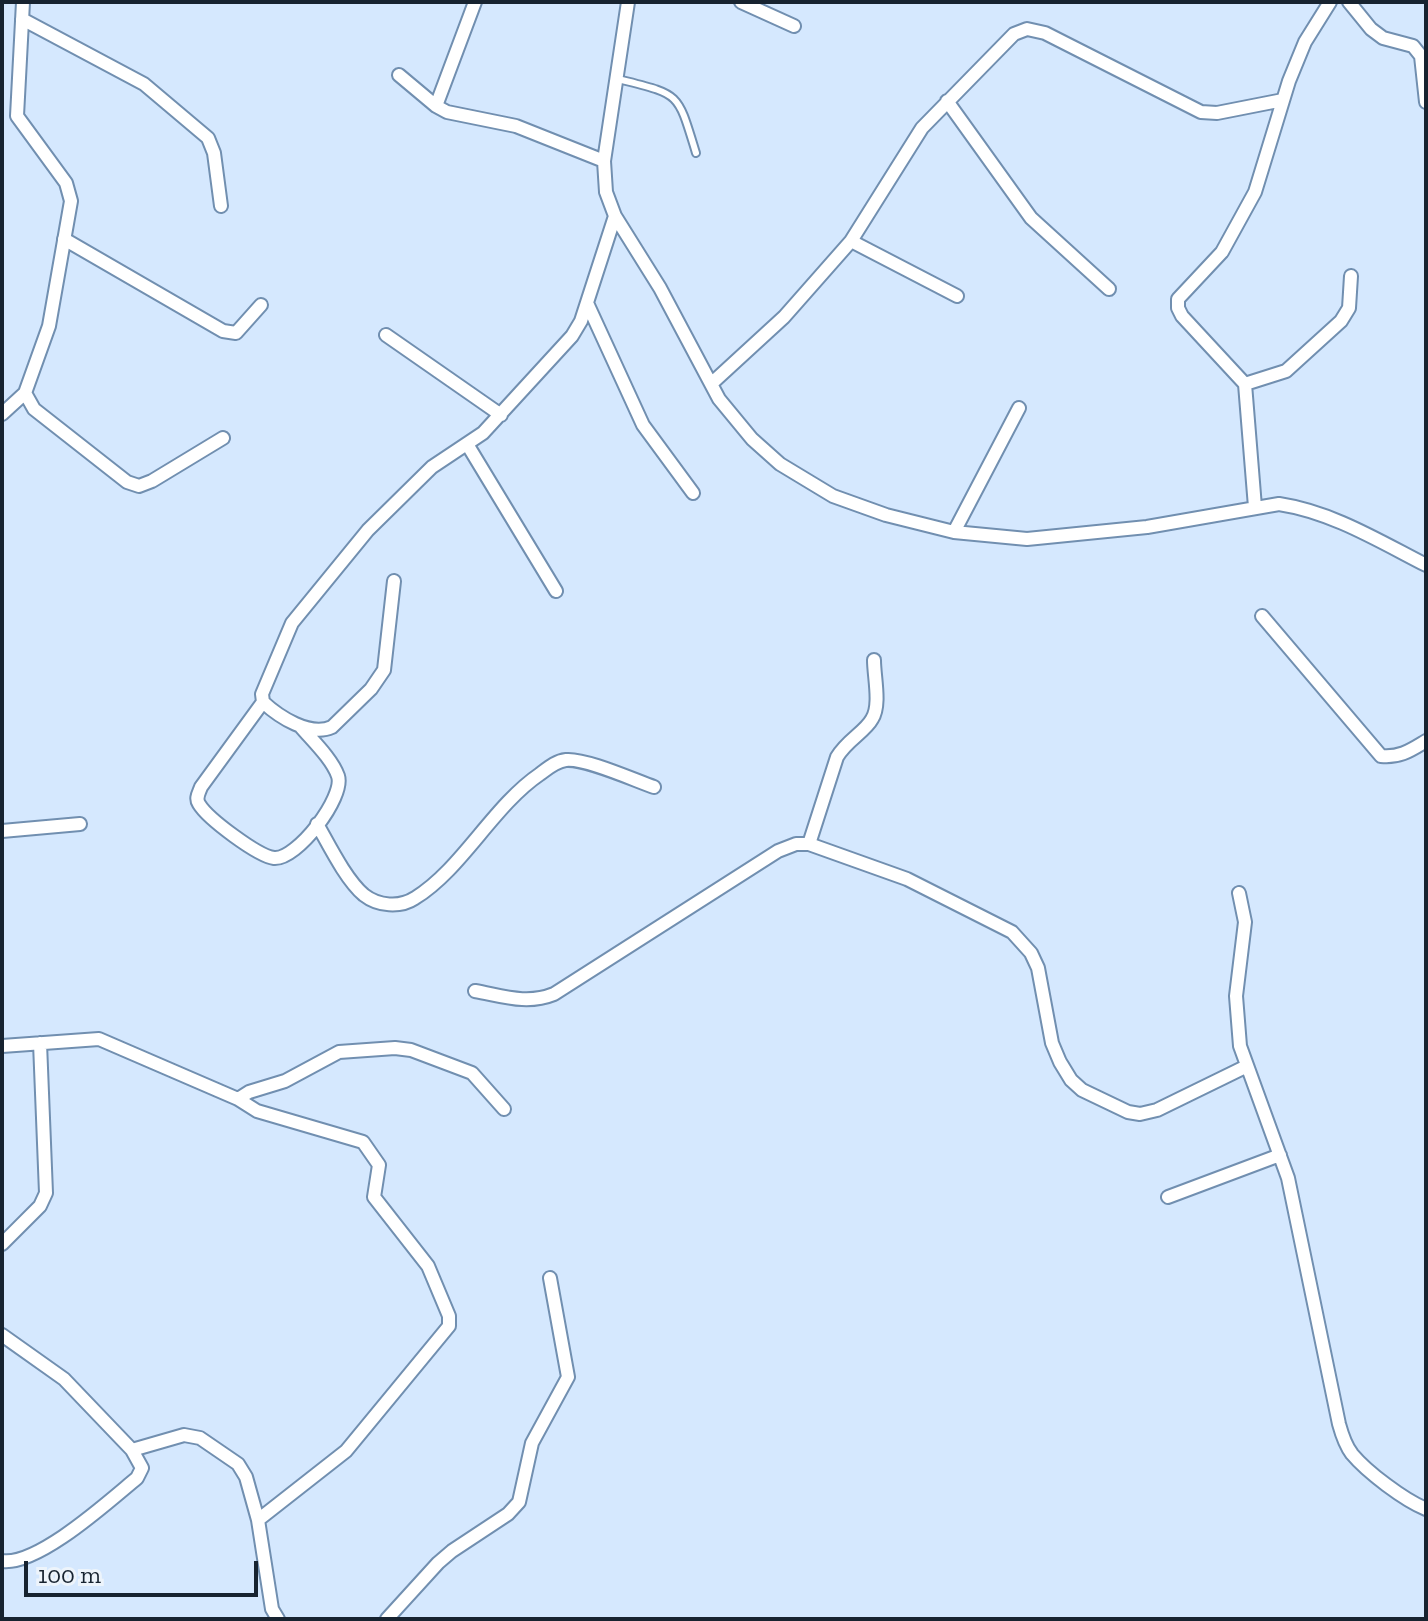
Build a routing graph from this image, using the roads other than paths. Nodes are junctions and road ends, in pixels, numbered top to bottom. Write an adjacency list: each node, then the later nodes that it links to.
1 (23, 2): 7 (street)
2 (475, 2): 14 (street)
3 (628, 2): 10 (street)
4 (741, 2): 8 (street)
5 (1330, 2): 11 (street)
6 (1349, 2): 13 (street)
7 (22, 19): 16 (street); 19 (street)
8 (794, 26)
9 (399, 75): 14 (street)
10 (615, 78): 17 (lane); 18 (street)
11 (1283, 100): 12 (street); 30 (street)
12 (947, 101): 22 (street); 24 (street)
13 (1426, 102)
14 (436, 106): 18 (street)
15 (2, 115): 16 (street)
16 (17, 116): 21 (street)
17 (696, 153)
18 (604, 161): 20 (street)
19 (221, 206)
20 (615, 216): 26 (street); 29 (street)
21 (64, 239): 27 (street); 31 (street)
22 (851, 241): 25 (street); 29 (street)
23 (1351, 276): 30 (street)
24 (1109, 289)
25 (957, 296)
26 (587, 303): 34 (street); 37 (street)
27 (261, 305)
28 (386, 335): 34 (street)
29 (711, 384): 39 (street)
30 (1245, 384): 38 (street)
31 (25, 393): 33 (street); 35 (street)
32 (1019, 408): 39 (street)
33 (2, 414)
34 (501, 415): 36 (street)
35 (223, 438)
36 (467, 444): 42 (street); 45 (street)
37 (693, 493)
38 (1255, 507): 39 (street); 40 (street)
39 (954, 532)
40 (1426, 565)
41 (394, 581): 46 (street)
42 (556, 591)
43 (1262, 616): 47 (street)
44 (874, 660): 52 (street)
45 (263, 702): 46 (street); 50 (street)
46 (301, 727): 50 (street)
47 (1426, 741)
48 (654, 787): 50 (street)
49 (80, 824): 51 (street)
50 (317, 824)
51 (2, 831)
52 (809, 844): 54 (street); 57 (street)
53 (1239, 893): 57 (street)
54 (475, 991)
55 (40, 1043): 56 (street); 58 (street); 62 (street)
56 (2, 1046)
57 (1245, 1067): 60 (street)
58 (238, 1099): 59 (street); 67 (street)
59 (504, 1109)
60 (1280, 1155): 61 (street); 66 (street)
61 (1168, 1197)
62 (2, 1244)
63 (550, 1278): 70 (street)
64 (2, 1335): 65 (street)
65 (132, 1450): 67 (street); 68 (street)
66 (1426, 1509)
67 (258, 1520): 69 (street)
68 (2, 1561)
69 (278, 1619)
70 (387, 1619)

